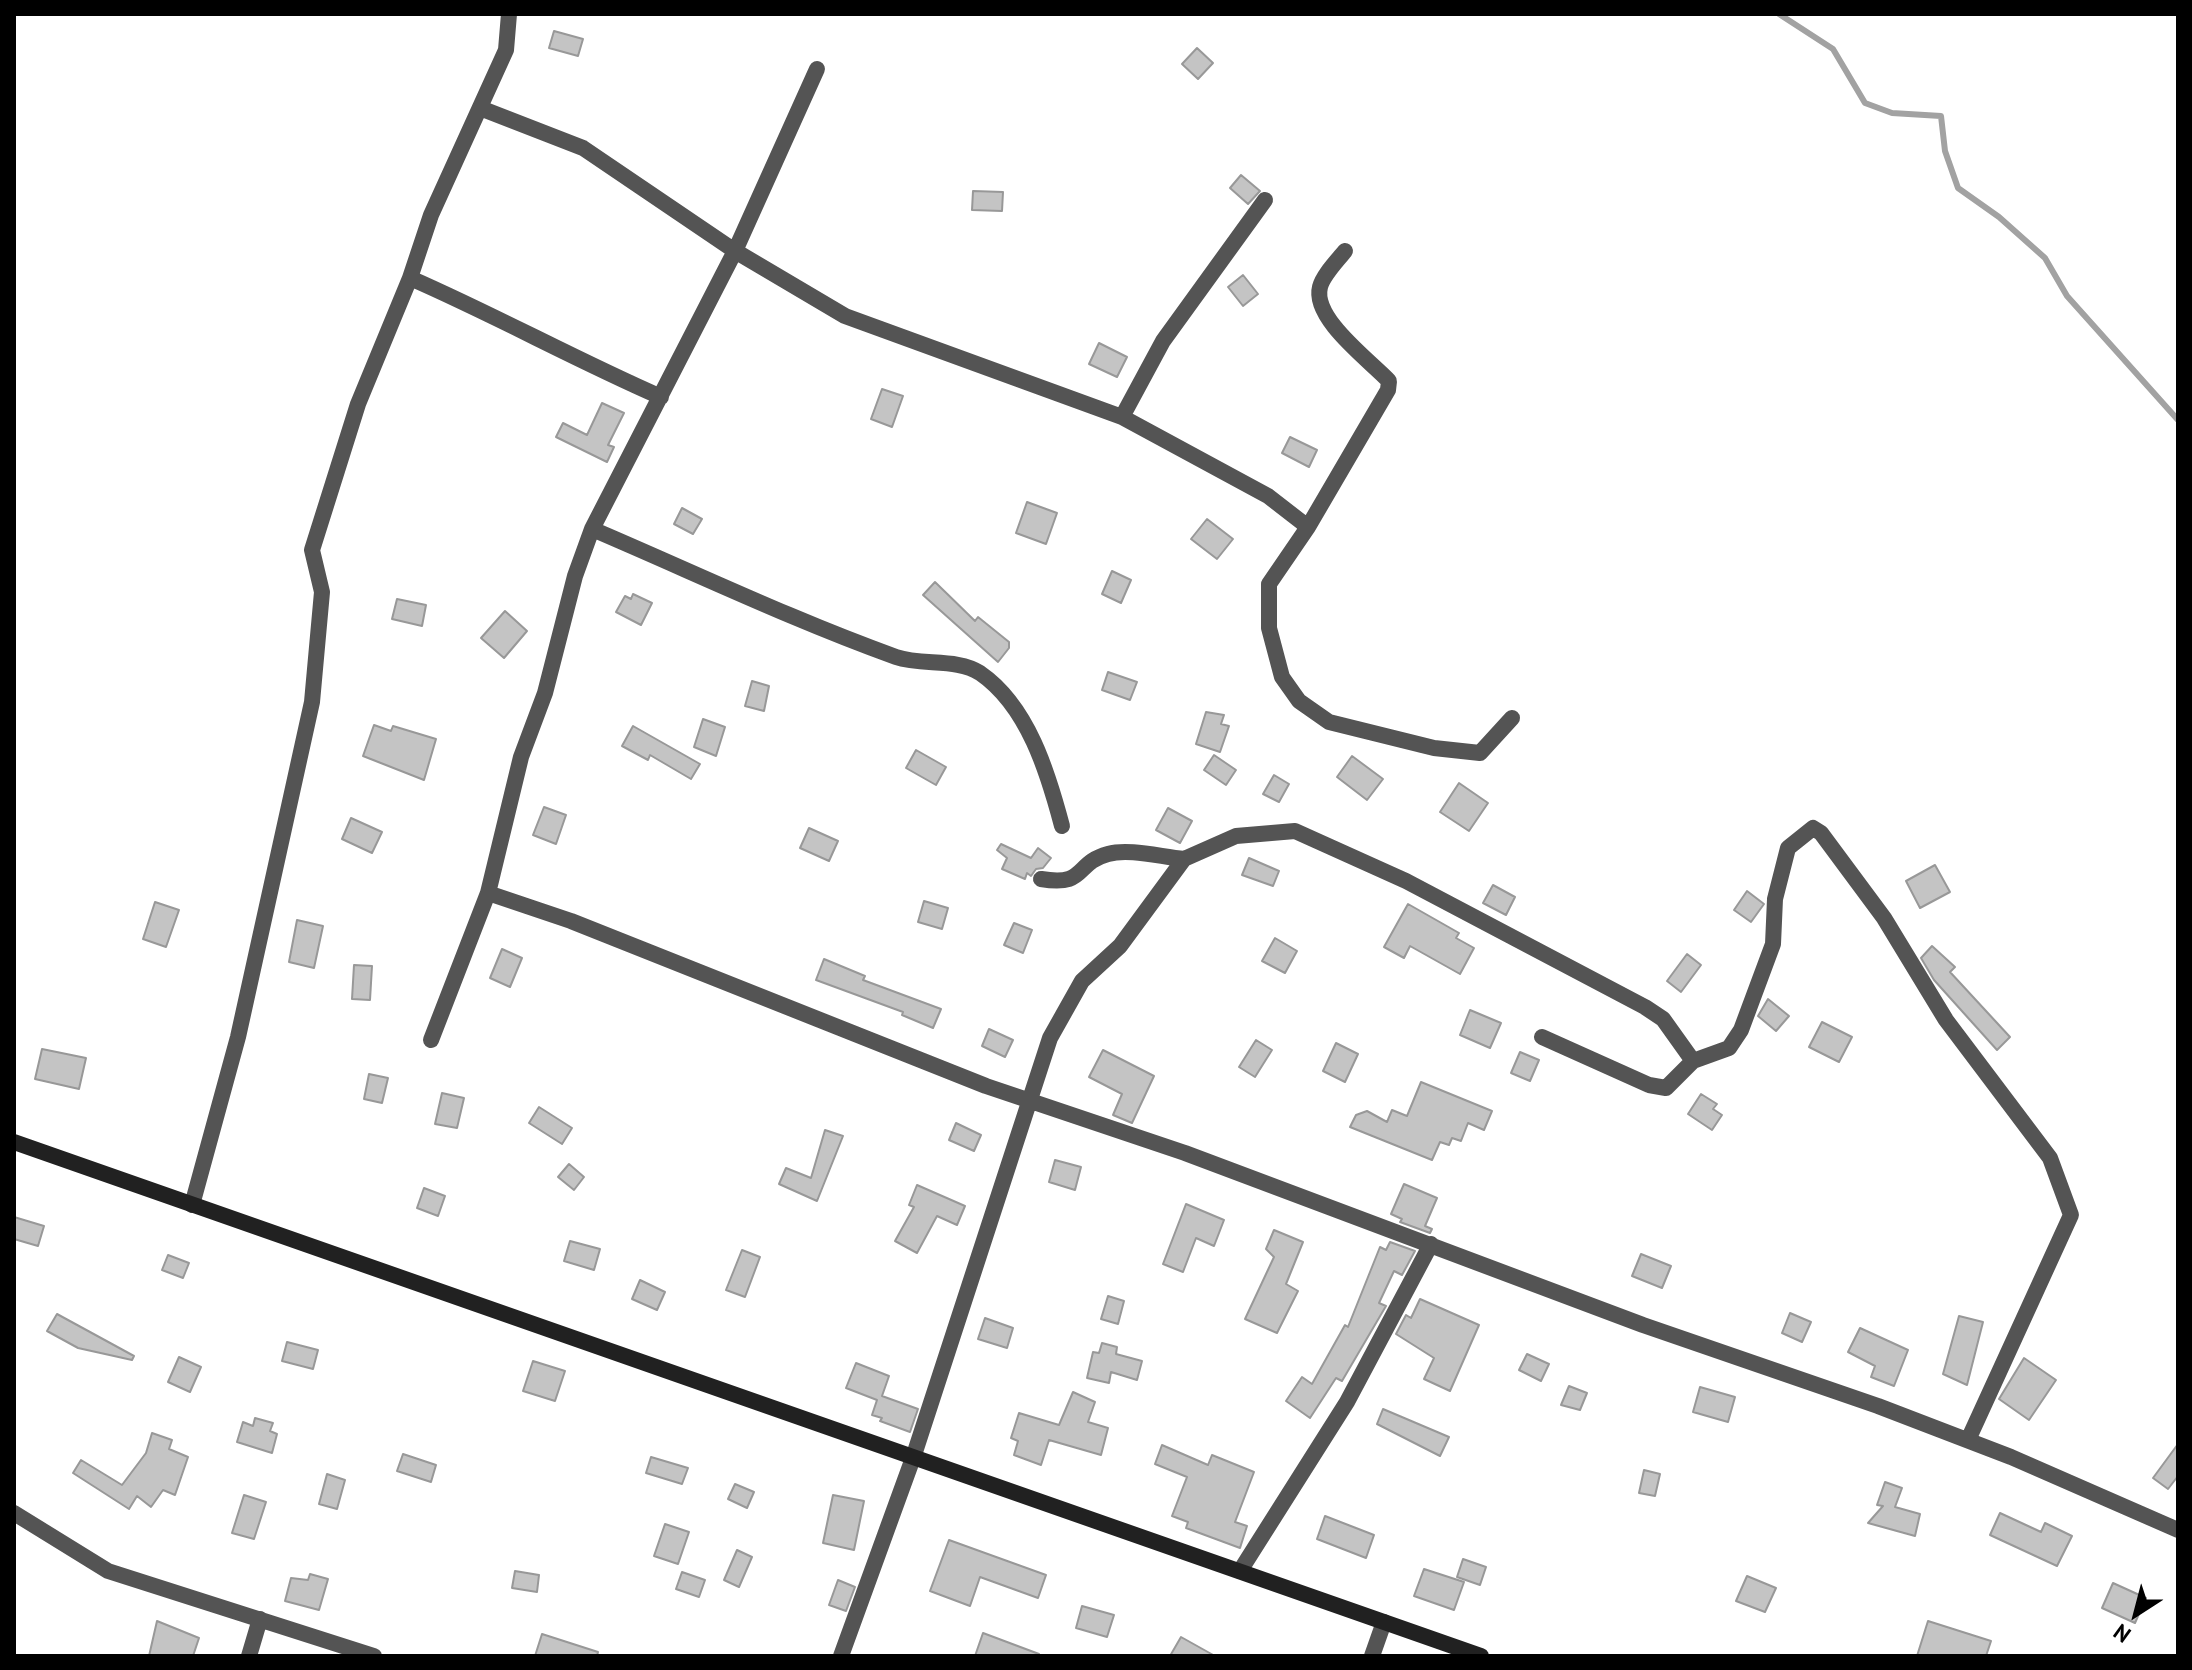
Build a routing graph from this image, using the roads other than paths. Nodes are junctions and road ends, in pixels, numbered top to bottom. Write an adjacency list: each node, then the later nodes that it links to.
1 (509, 14): 3 (street)
2 (817, 69): 5 (street)
3 (480, 108): 5 (street); 7 (street)
4 (1265, 200): 9 (street)
5 (735, 251): 8 (street); 9 (street)
6 (1345, 251): 10 (street)
7 (410, 278): 8 (street); 22 (street)
8 (661, 397): 11 (street)
9 (1122, 417): 10 (street)
10 (1308, 527): 12 (street)
11 (592, 529): 13 (street); 16 (street)
12 (1512, 718)
13 (1062, 826)
14 (1184, 859): 15 (street); 19 (street); 20 (street)
15 (1041, 879)
16 (488, 893): 18 (street); 20 (street)
17 (1542, 1037): 19 (street)
18 (431, 1040)
19 (1693, 1061): 24 (street)
20 (1032, 1099): 23 (street); 25 (street)
21 (14, 1142): 22 (main road)
22 (192, 1205): 25 (main road)
23 (1431, 1244): 24 (street); 28 (street)
24 (1968, 1440): 27 (street)
25 (913, 1458): 28 (main road); 33 (street)
26 (14, 1513): 29 (street)
27 (2178, 1530)
28 (1240, 1571): 30 (main road)
29 (260, 1619): 31 (street); 32 (street)
30 (1384, 1622): 34 (street); 35 (main road)
31 (249, 1656)
32 (374, 1656)
33 (841, 1656)
34 (1372, 1656)
35 (1481, 1656)

